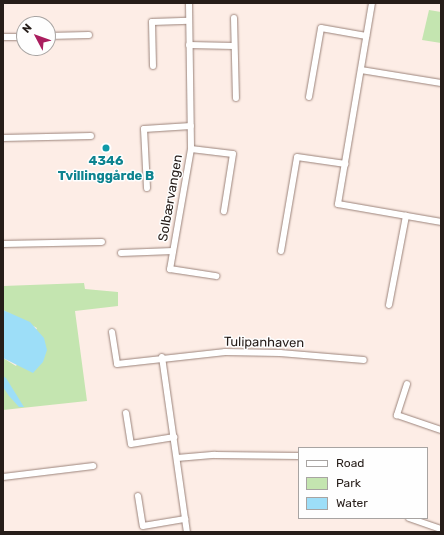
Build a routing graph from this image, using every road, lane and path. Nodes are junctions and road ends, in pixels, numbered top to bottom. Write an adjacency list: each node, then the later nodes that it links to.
1 (189, 3): 4 (street, Solbærvangen)
2 (372, 3): 7 (street)
3 (234, 18): 11 (street)
4 (189, 21): 10 (street, Solbærvangen); 12 (street)
5 (89, 35): 6 (street)
6 (56, 36)
7 (366, 36): 13 (street); 16 (street)
8 (3, 37): 9 (street)
9 (16, 37)
10 (189, 45): 11 (street); 17 (street, Solbærvangen)
11 (234, 46): 15 (street)
12 (153, 66)
13 (361, 70): 14 (street); 21 (street)
14 (441, 83)
15 (236, 98)
16 (309, 98)
17 (191, 126): 20 (street, Solbærvangen); 22 (street, Solbærvangen)
18 (92, 136): 19 (street)
19 (3, 138)
20 (191, 149): 23 (street, Solbærvangen); 28 (street, Solbærvangen)
21 (345, 164): 24 (street); 29 (street)
22 (147, 188)
23 (224, 211)
24 (406, 216): 25 (street); 32 (street)
25 (441, 222)
26 (102, 242): 27 (street)
27 (3, 244)
28 (173, 251): 30 (street, Solbærvangen); 31 (street, Solbærvangen)
29 (281, 251)
30 (121, 253)
31 (216, 276)
32 (389, 305)
33 (112, 332): 34 (street, Tulipanhaven)
34 (162, 357): 35 (street, Tulipanhaven); 39 (street)
35 (364, 360)
36 (407, 384): 38 (street)
37 (126, 413): 39 (street)
38 (441, 430)
39 (174, 437): 41 (street)
40 (298, 456): 41 (street)
41 (177, 458): 45 (street)
42 (93, 466): 43 (street)
43 (3, 477)
44 (138, 496): 45 (street)
45 (185, 519): 48 (street)
46 (412, 519): 47 (street)
47 (441, 529)
48 (187, 532)

